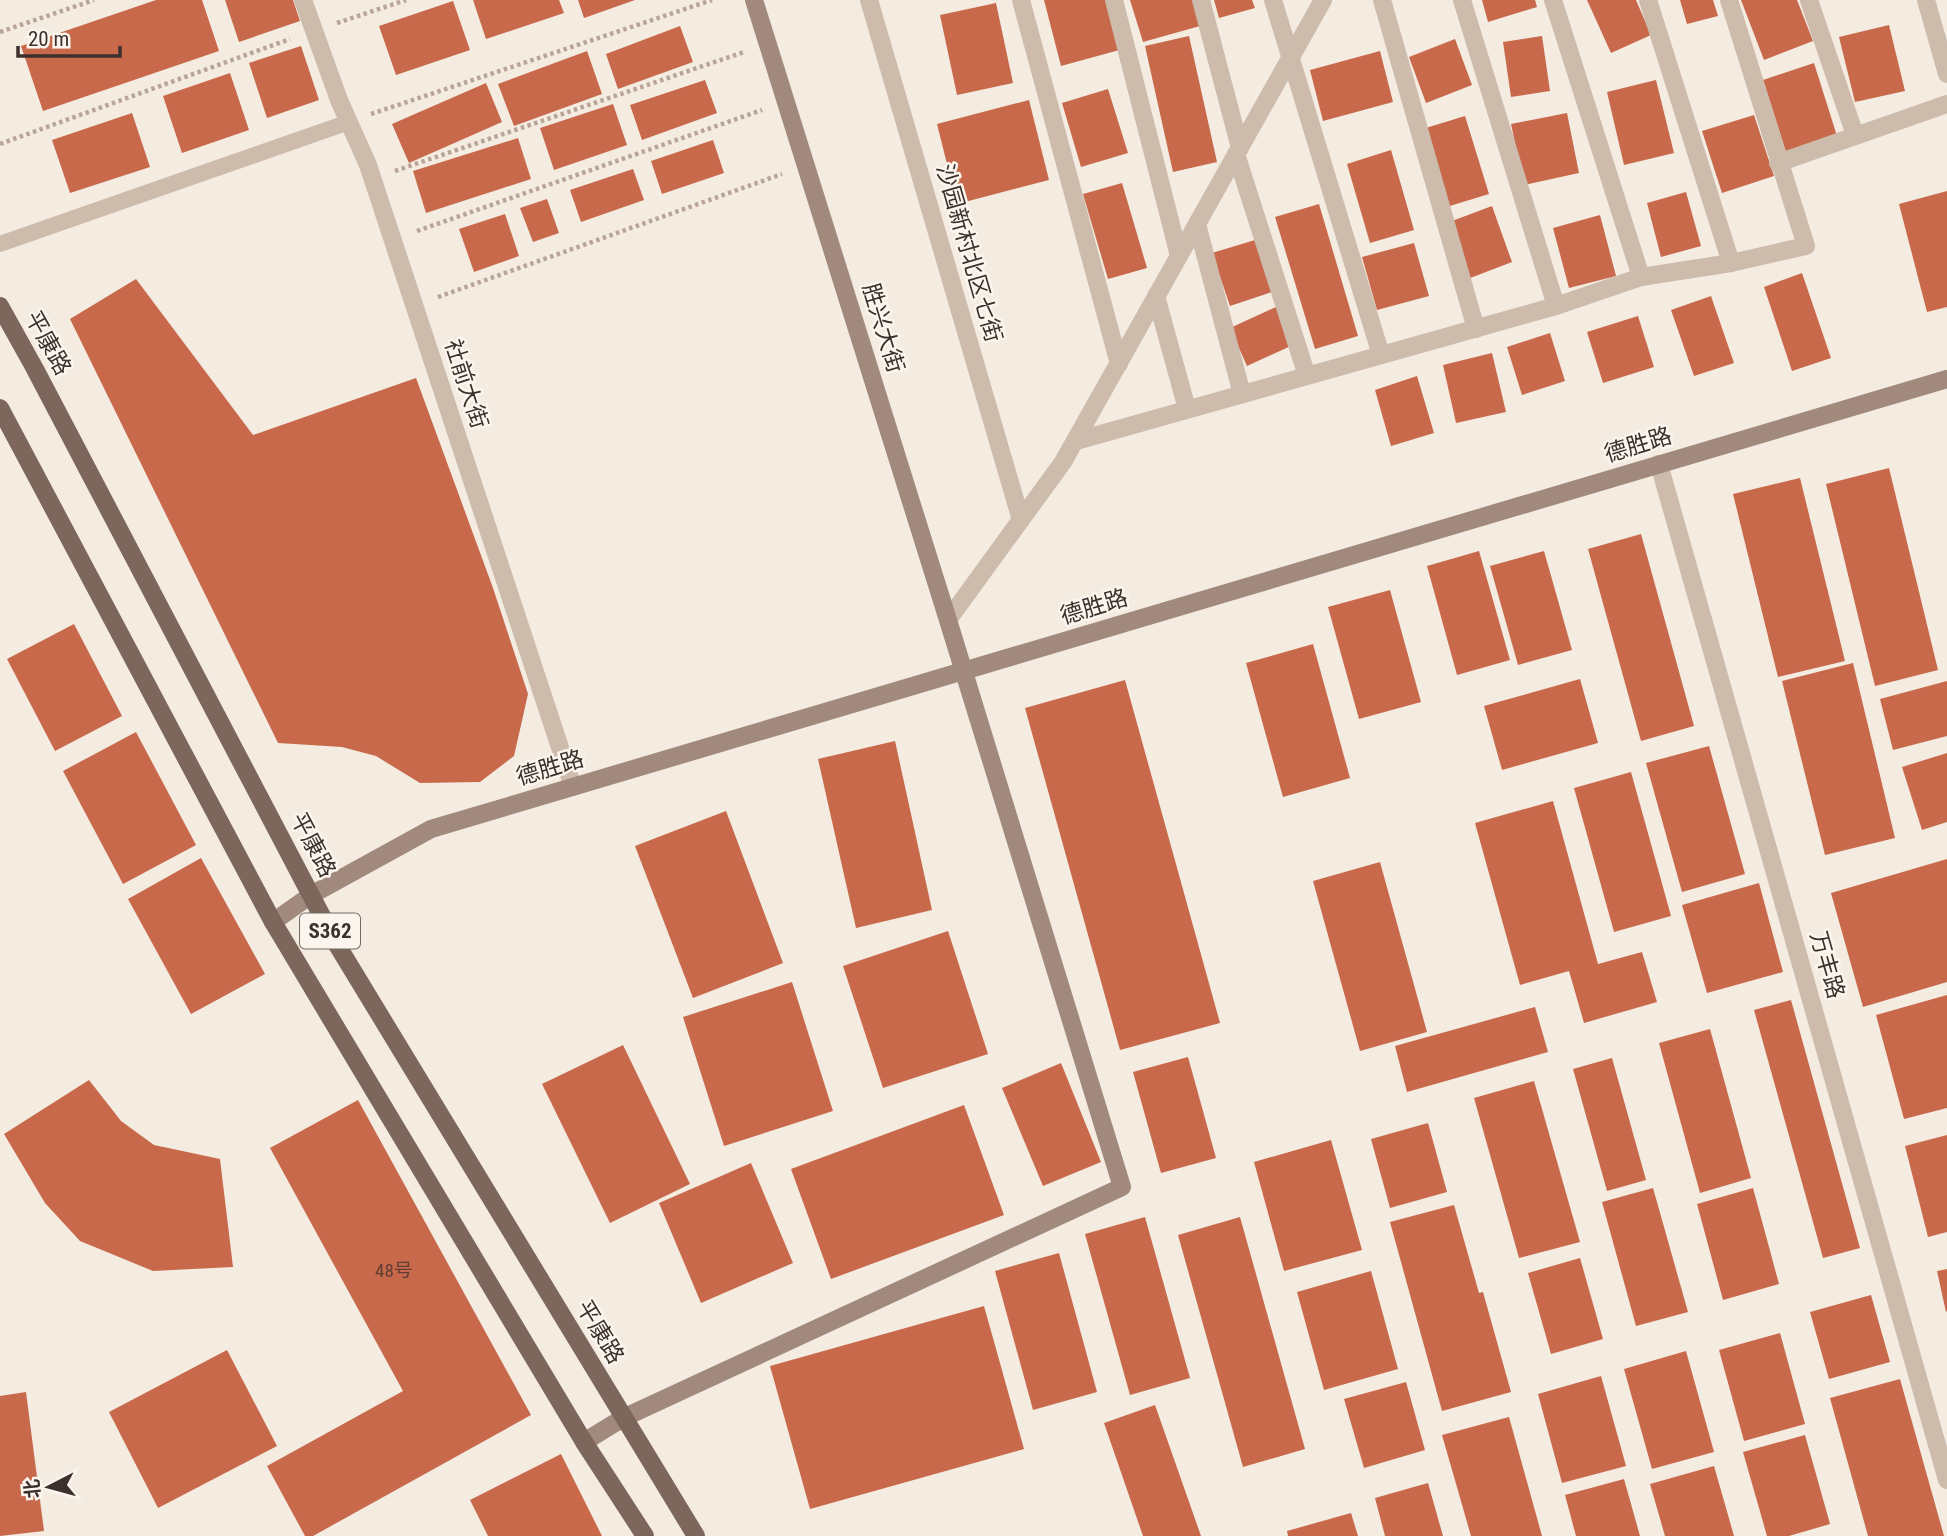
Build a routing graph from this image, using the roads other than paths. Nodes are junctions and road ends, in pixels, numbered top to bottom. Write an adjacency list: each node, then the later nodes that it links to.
1 (303, 0): 19 (street, 社前大街)
2 (754, 0): 42 (street, 胜兴大街)
3 (869, 0): 41 (street, 沙园新村北区七街)
4 (1021, 0): 33 (street)
5 (1114, 0): 25 (street)
6 (1201, 0): 21 (street)
7 (1273, 0): 16 (street)
8 (1323, 0): 16 (street)
9 (1382, 0): 31 (street)
10 (1462, 0): 30 (street)
11 (1553, 0): 27 (street)
12 (1648, 0): 26 (street)
13 (1729, 0): 22 (street)
14 (1809, 0): 20 (street)
15 (1926, 0): 17 (street)
16 (1291, 56): 21 (street); 32 (street)
17 (1947, 74)
18 (1947, 104): 20 (street)
19 (349, 122): 24 (lane); 44 (street, 社前大街)
20 (1855, 135): 22 (street)
21 (1238, 151): 23 (street); 34 (street)
22 (1778, 163): 26 (street)
23 (1197, 224): 25 (street); 36 (street)
24 (0, 244)
25 (1179, 256): 28 (street)
26 (1731, 263): 27 (street)
27 (1641, 277): 30 (street)
28 (1156, 296): 33 (street); 38 (street)
29 (0, 306): 45 (main road, 平康路 / S362)
30 (1556, 306): 31 (street)
31 (1476, 329): 32 (street)
32 (1381, 355): 34 (street)
33 (1118, 364): 39 (street)
34 (1307, 376): 36 (street)
35 (1947, 379): 40 (street, 德胜路)
36 (1242, 394): 38 (street)
37 (0, 408): 46 (main road, S362)
38 (1188, 409): 39 (street)
39 (1076, 441): 41 (street)
40 (1659, 464): 43 (street, 德胜路); 49 (street, 万丰路)
41 (1021, 520): 42 (street)
42 (948, 620): 43 (street, 胜兴大街)
43 (964, 671): 44 (street, 德胜路); 47 (street, 胜兴大街)
44 (573, 787): 45 (street, 德胜路)
45 (312, 895): 46 (street, 德胜路); 47 (main road, 平康路 / S362)
46 (273, 922): 48 (main road, S362)
47 (623, 1418): 48 (street); 51 (main road, 平康路 / S362)
48 (584, 1442): 50 (main road, S362)
49 (1947, 1480)
50 (645, 1536)
51 (696, 1536)

